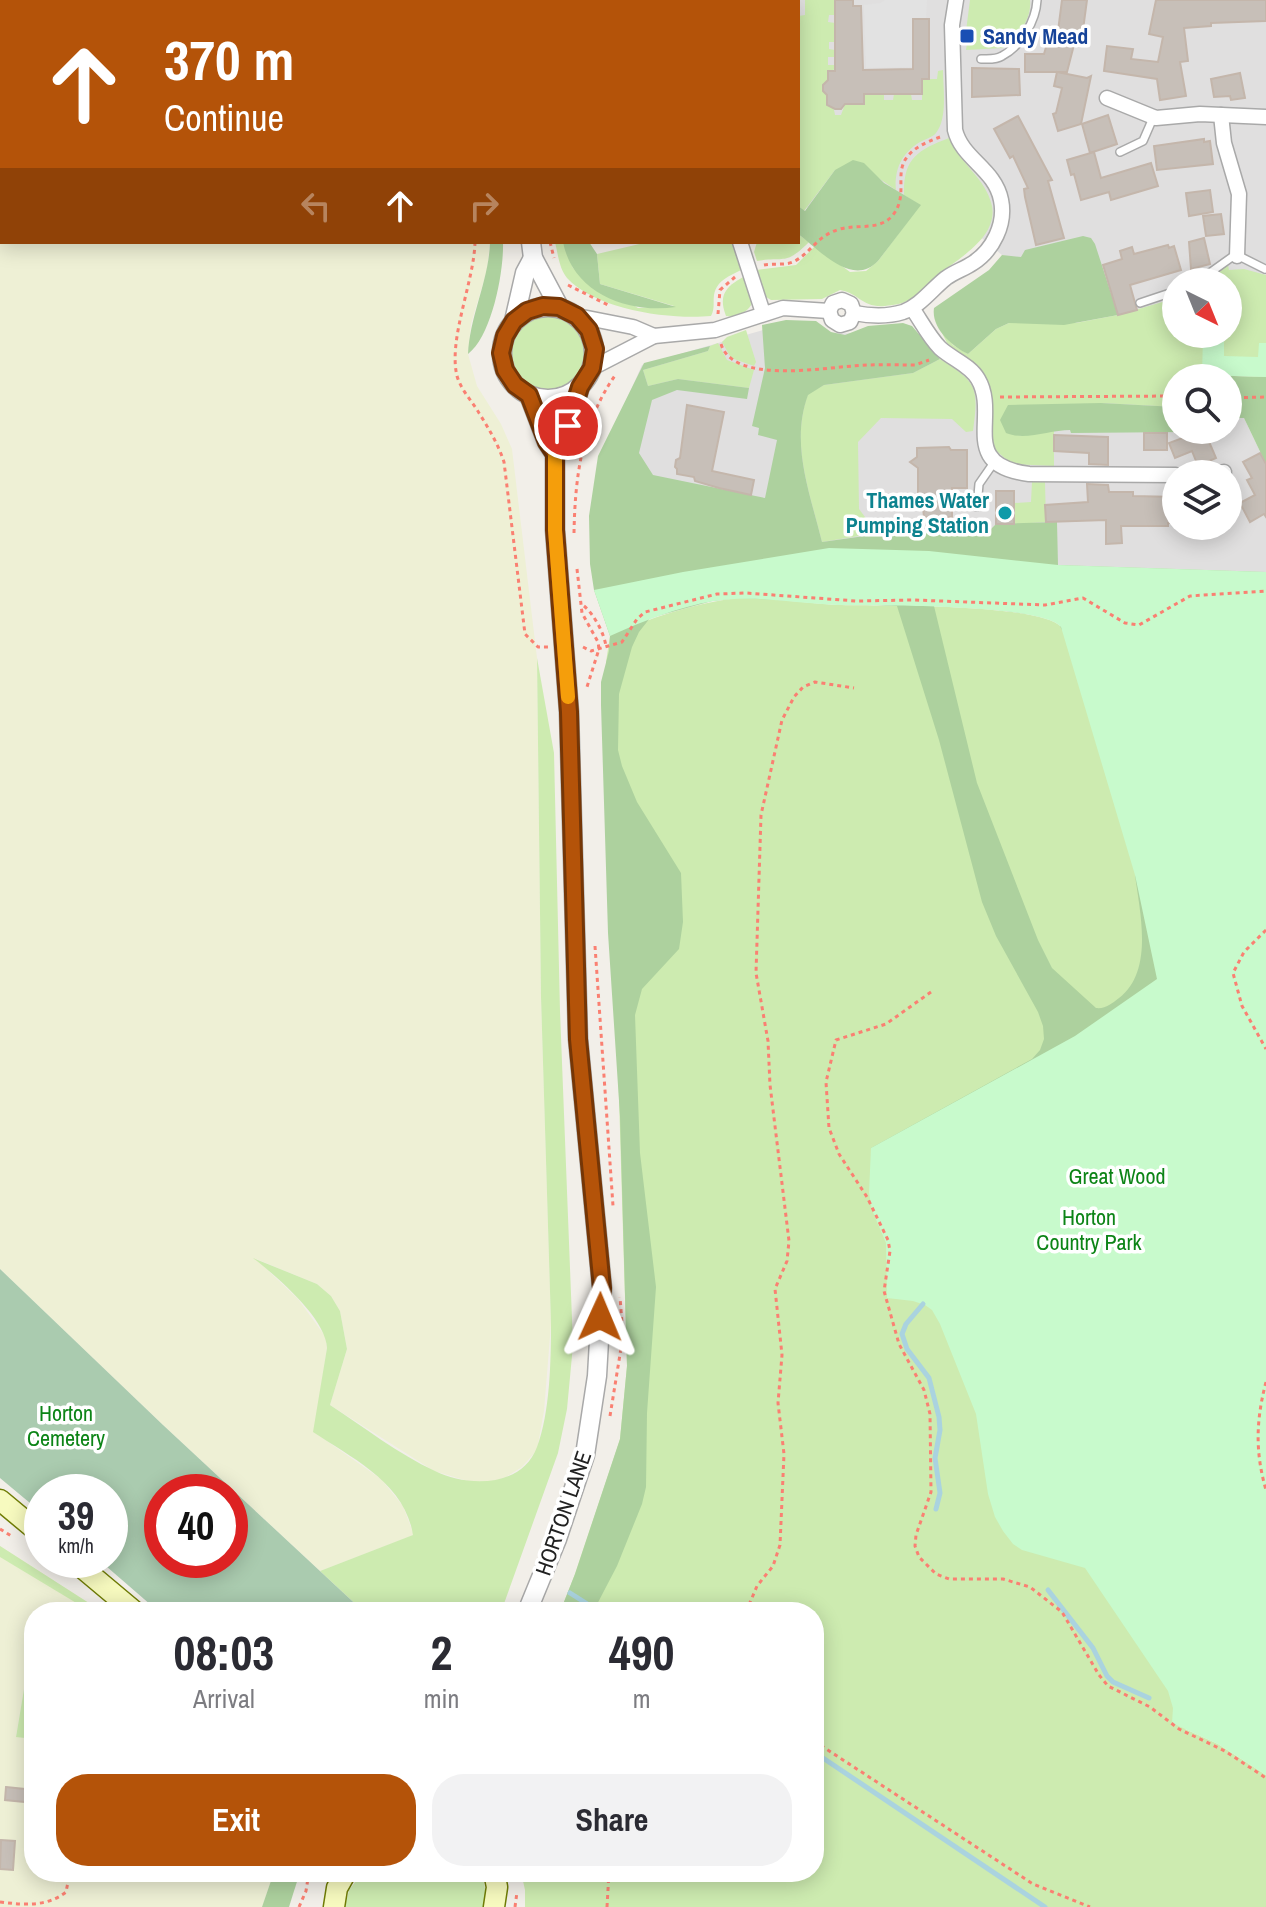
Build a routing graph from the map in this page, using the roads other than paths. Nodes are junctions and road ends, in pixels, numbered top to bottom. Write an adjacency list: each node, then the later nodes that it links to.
1 (956, 0): 17 (street)
2 (1037, 0): 3 (lane)
3 (981, 59)
4 (1107, 98): 7 (street)
5 (1221, 115): 6 (street); 7 (street); 11 (street)
6 (1266, 117)
7 (1153, 118): 8 (lane)
8 (1120, 152)
9 (741, 244): 18 (street)
10 (532, 250): 16 (street); 20 (street)
11 (1237, 256): 12 (lane); 13 (lane)
12 (1216, 268)
13 (1265, 269)
14 (1162, 296): 15 (lane)
15 (1140, 303)
16 (559, 307): 19 (street); 20 (street)
17 (912, 308): 18 (street); 26 (street)
18 (763, 313): 21 (street)
19 (577, 316): 21 (street); 22 (street)
20 (514, 321): 24 (street)
21 (654, 336): 22 (street)
22 (592, 368): 23 (street)
23 (580, 387): 24 (street); 25 (street, HORTON LANE)
24 (529, 395): 25 (street, HORTON LANE)
25 (555, 454): 33 (street, HORTON LANE)
26 (995, 461): 27 (street); 28 (lane)
27 (1162, 475)
28 (977, 507)
29 (0, 1500): 30 (main road)
30 (24, 1520)
31 (94, 1578): 32 (main road)
32 (123, 1602)
33 (531, 1602)
34 (331, 1882): 37 (main road)
35 (341, 1882): 37 (main road)
36 (496, 1882): 38 (main road)
37 (332, 1903)
38 (494, 1907)

